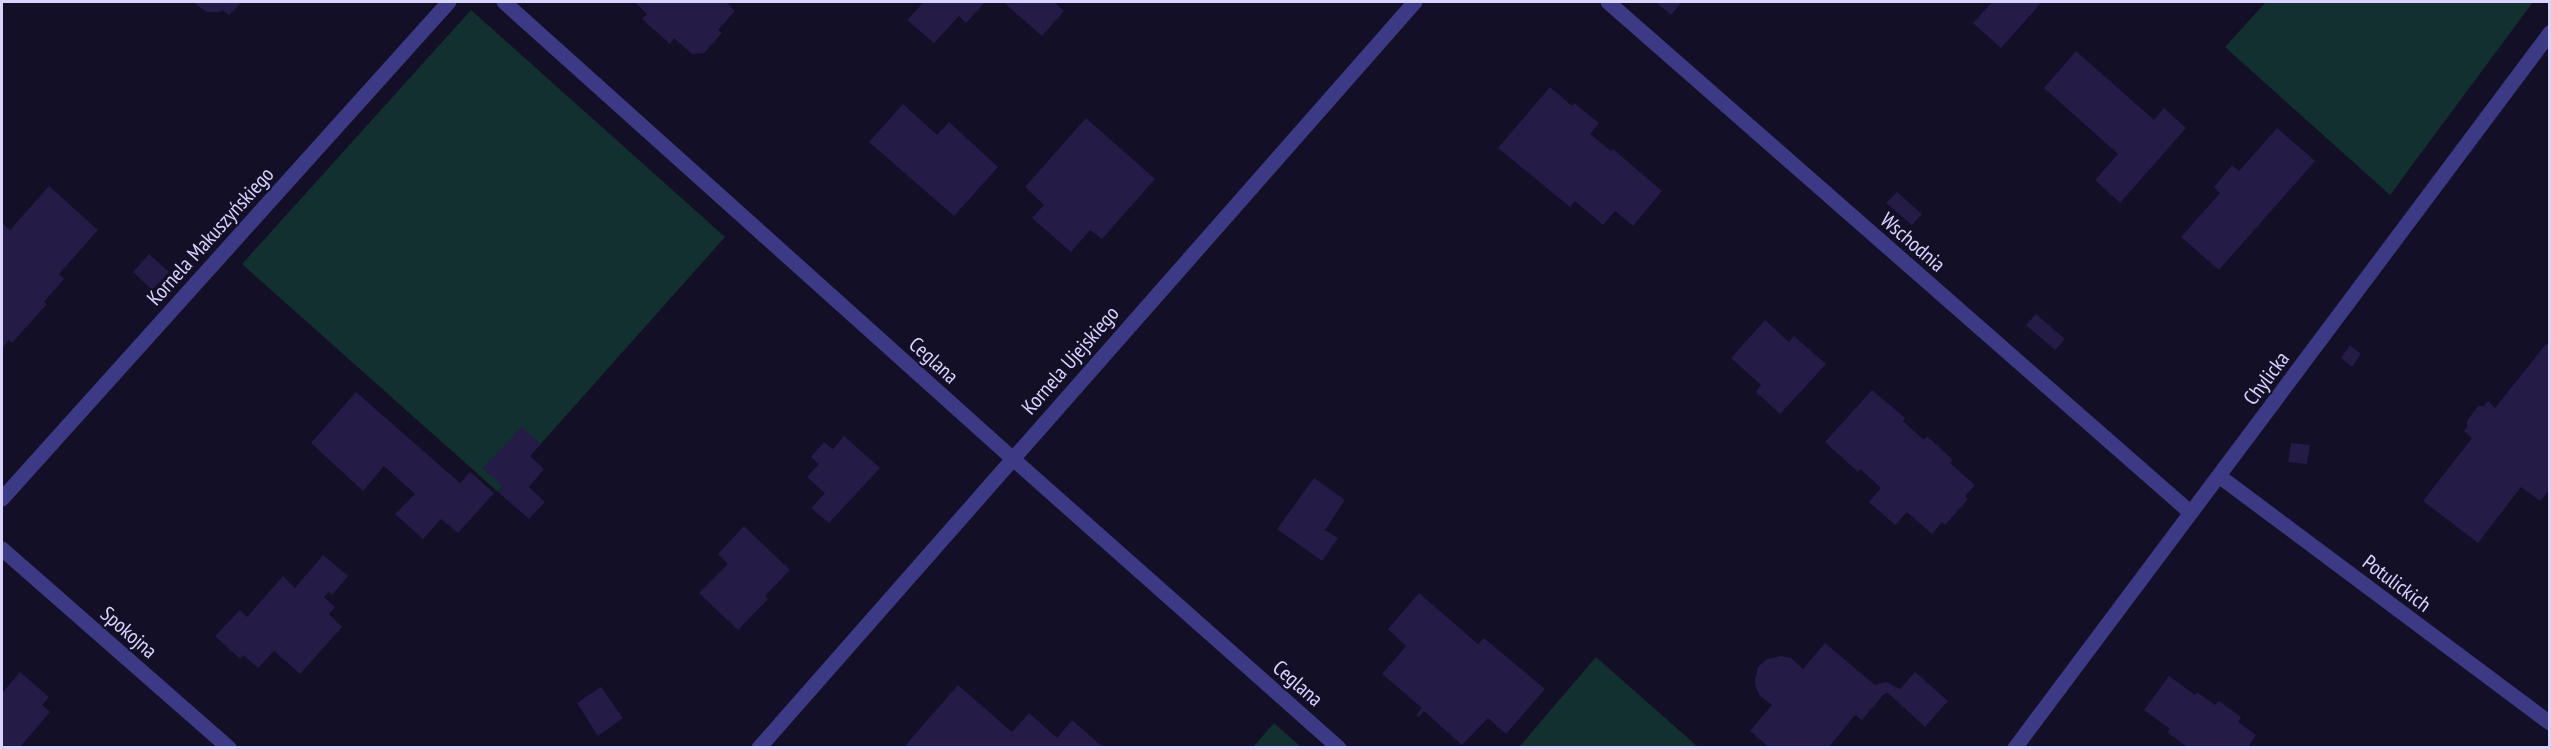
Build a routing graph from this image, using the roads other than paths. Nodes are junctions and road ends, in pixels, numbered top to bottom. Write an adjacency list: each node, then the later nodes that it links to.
1 (449, 2): 8 (street, Kornela Makuszyńskiego)
2 (504, 2): 6 (street, Ceglana)
3 (1415, 2): 6 (street, Kornela Ujejskiego)
4 (1608, 2): 9 (street, Wschodnia)
5 (2550, 33): 7 (street, Chylicka)
6 (1012, 458): 13 (street, Kornela Ujejskiego); 14 (street, Ceglana)
7 (2219, 476): 9 (street, Chylicka); 11 (street, Potulickich)
8 (2, 499)
9 (2191, 513): 15 (street, Chylicka)
10 (2, 549): 12 (street, Spokojna)
11 (2550, 723)
12 (229, 747)
13 (759, 747)
14 (1339, 747)
15 (2015, 747)

